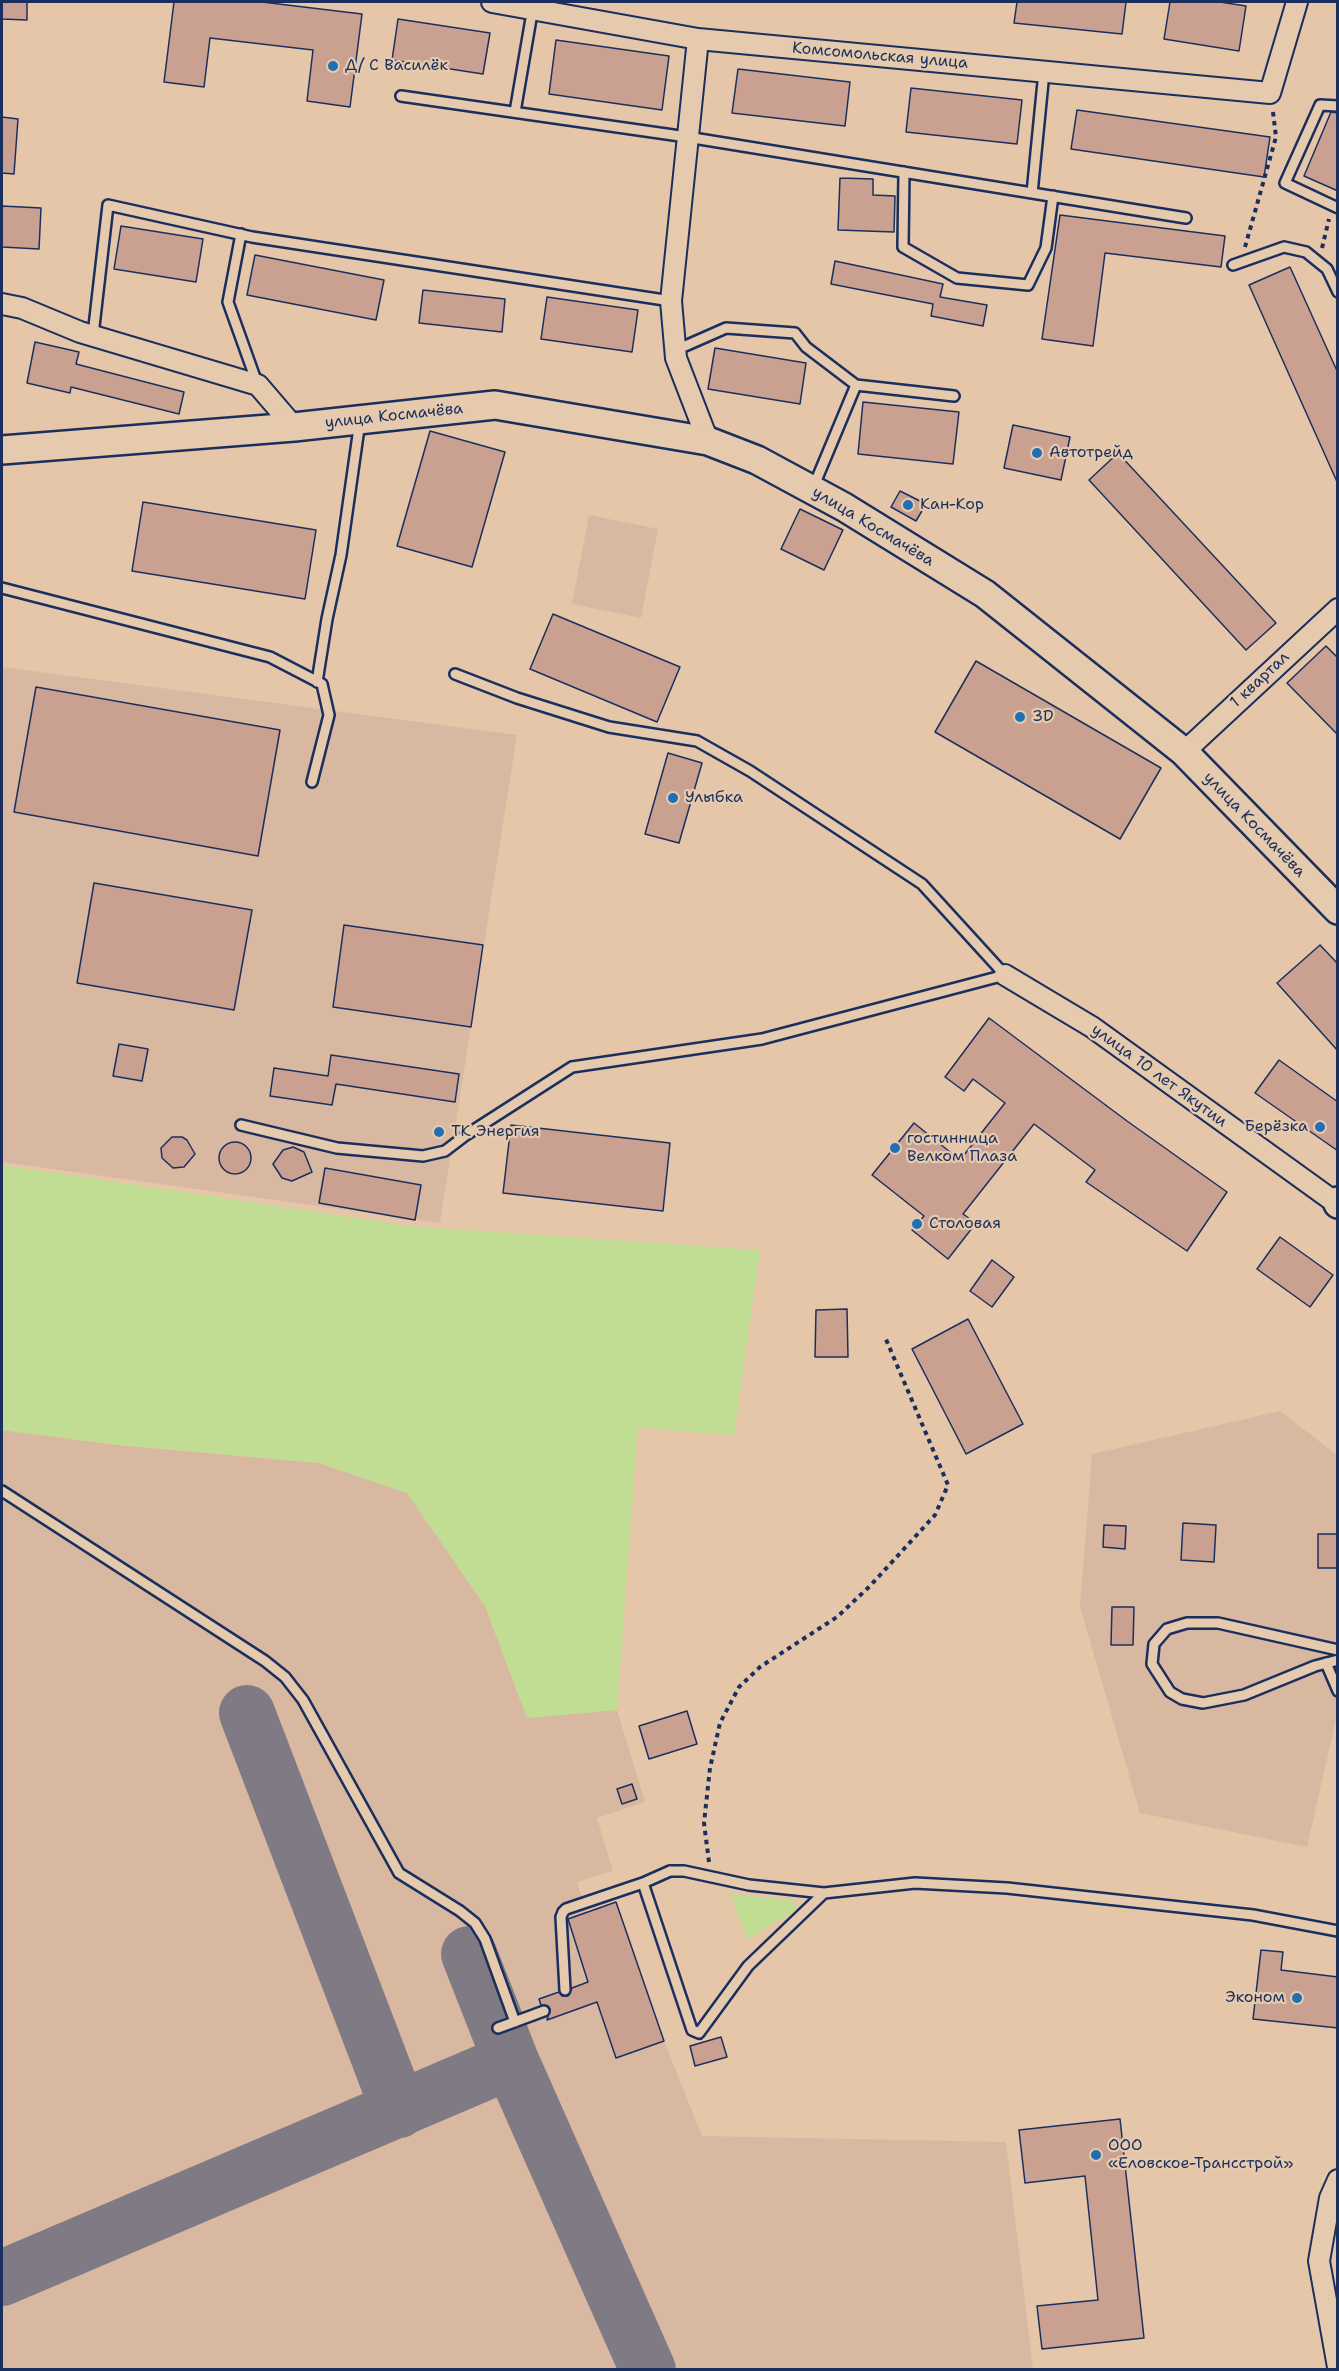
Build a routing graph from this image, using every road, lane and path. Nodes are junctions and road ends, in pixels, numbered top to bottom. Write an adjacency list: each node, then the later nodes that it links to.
1 (492, 2): 3 (street, Комсомольская улица)
2 (1297, 2): 6 (street)
3 (533, 5): 4 (street, Комсомольская улица); 9 (lane)
4 (698, 39): 5 (street, Комсомольская улица); 10 (street)
5 (1044, 72): 6 (street, Комсомольская улица); 12 (lane)
6 (1270, 93): 19 (path)
7 (401, 96): 9 (lane)
8 (1338, 106): 14 (lane)
9 (515, 112): 10 (lane)
10 (687, 137): 11 (lane); 21 (street)
11 (904, 172): 12 (lane); 13 (lane)
12 (1032, 193): 13 (lane)
13 (1053, 196): 15 (lane)
14 (1338, 208)
15 (1186, 218)
16 (1329, 219): 18 (path)
17 (241, 234): 21 (lane); 23 (lane); 25 (lane)
18 (1325, 234)
19 (1237, 263): 20 (lane)
20 (1336, 287)
21 (671, 301): 24 (street)
22 (2, 304): 23 (street)
23 (93, 335): 25 (street)
24 (676, 350): 26 (lane); 30 (street)
25 (258, 385): 29 (street)
26 (856, 385): 27 (lane); 32 (lane)
27 (954, 396)
28 (360, 419): 29 (main road, улица Космачёва); 30 (main road, улица Космачёва); 36 (lane)
29 (294, 427): 31 (main road, улица Космачёва)
30 (708, 441): 32 (main road, улица Космачёва)
31 (2, 450)
32 (812, 490): 37 (main road, улица Космачёва)
33 (2, 588): 36 (lane)
34 (1334, 618): 37 (street, 1 квартал)
35 (455, 674): 40 (lane)
36 (317, 682): 38 (lane)
37 (1184, 752): 39 (main road, улица Космачёва)
38 (312, 782)
39 (1338, 910)
40 (1005, 975): 41 (lane); 42 (street, улица 10 лет Якутии)
41 (241, 1125)
42 (1337, 1203)
43 (885, 1337): 49 (path)
44 (2, 1491): 55 (lane)
45 (1338, 1650): 47 (lane)
46 (1338, 1660): 47 (lane)
47 (1326, 1663): 48 (lane)
48 (1338, 1691)
49 (718, 1879): 50 (lane); 51 (lane)
50 (643, 1883): 51 (lane); 53 (lane)
51 (824, 1893): 52 (lane)
52 (1338, 1931)
53 (565, 1990)
54 (544, 2011): 55 (lane)
55 (515, 2022): 56 (lane)
56 (498, 2028)
57 (1338, 2180): 58 (street)
58 (1338, 2367)

